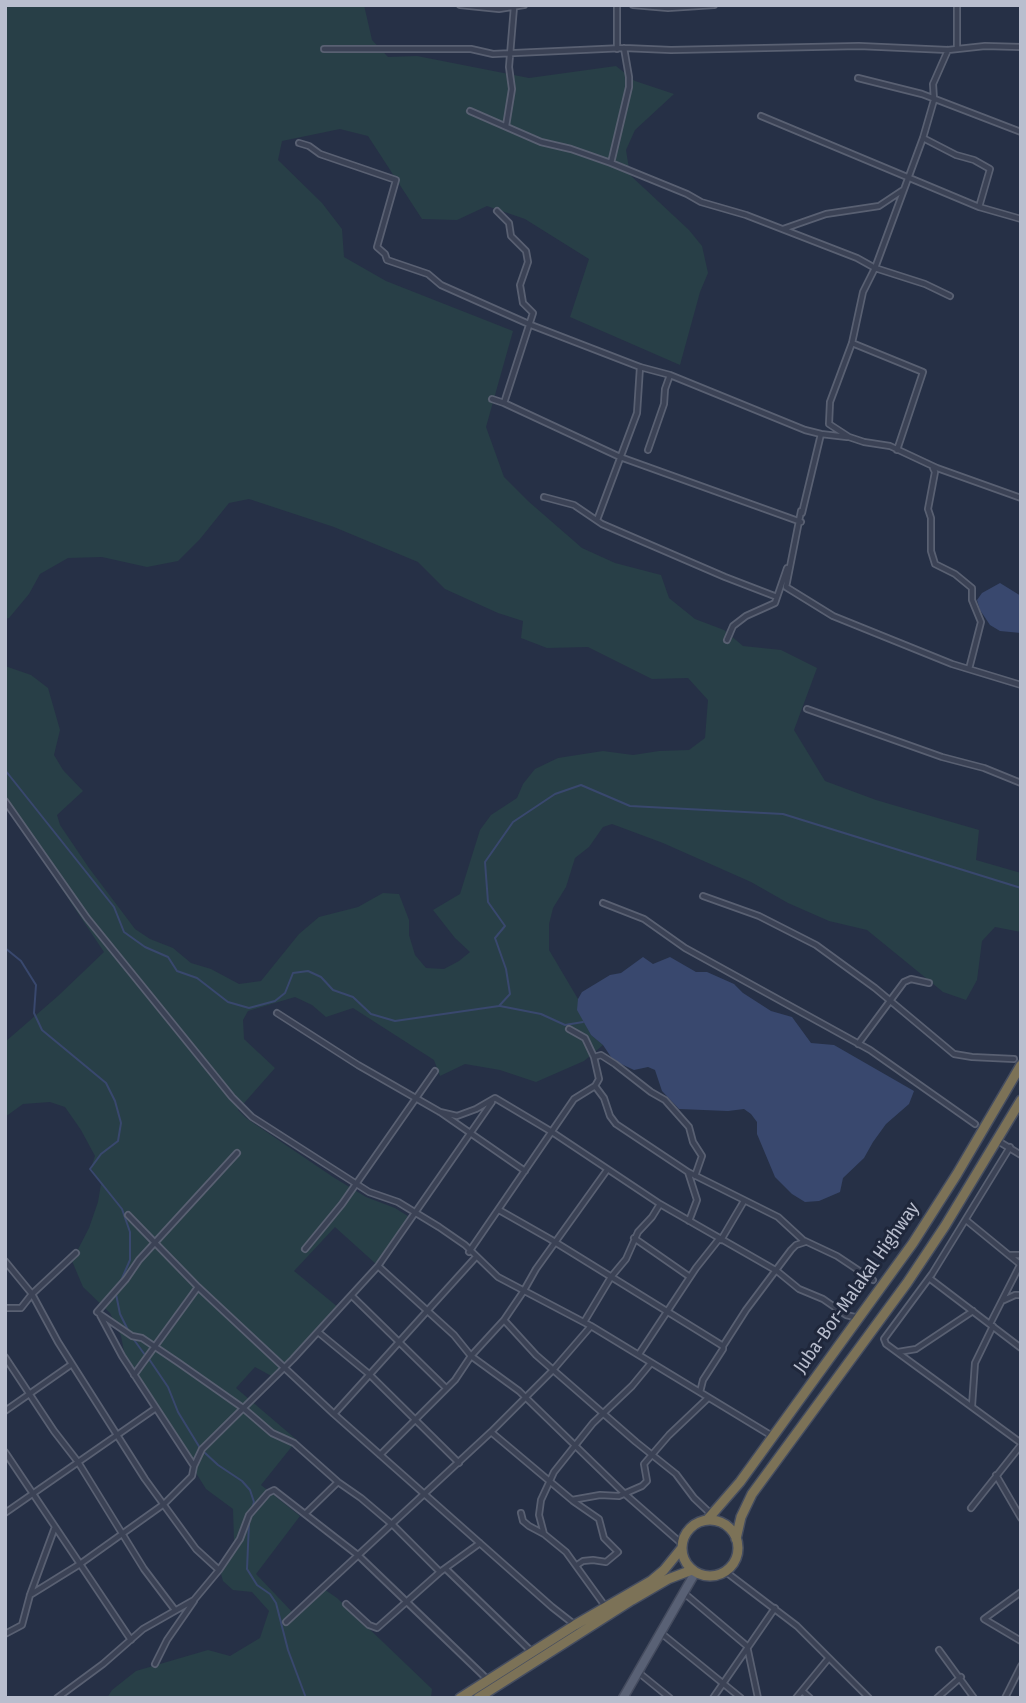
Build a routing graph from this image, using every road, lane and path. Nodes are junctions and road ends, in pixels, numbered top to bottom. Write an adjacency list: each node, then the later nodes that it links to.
1 (460, 5): 7 (street)
2 (524, 5): 7 (street)
3 (617, 5): 11 (street)
4 (633, 5): 5 (street)
5 (713, 5)
6 (957, 5): 12 (street)
7 (514, 7): 14 (street)
8 (1021, 47): 12 (street)
9 (624, 48): 11 (street); 13 (street); 23 (street)
10 (324, 49): 14 (street)
11 (617, 49): 14 (street)
12 (957, 49): 13 (street)
13 (947, 50): 16 (street)
14 (510, 53): 19 (street)
15 (858, 78): 16 (street)
16 (934, 100): 20 (street); 21 (street)
17 (470, 111): 19 (street)
18 (761, 117): 24 (street)
19 (506, 126): 23 (street)
20 (1021, 132)
21 (923, 138): 24 (street); 26 (street)
22 (299, 143): 32 (street)
23 (611, 163): 29 (street)
24 (907, 177): 25 (street); 26 (street)
25 (905, 189): 29 (street); 30 (street)
26 (979, 207): 28 (street)
27 (497, 211): 32 (street)
28 (1021, 219)
29 (782, 229): 30 (street)
30 (875, 268): 31 (street); 33 (street)
31 (950, 296)
32 (531, 325): 34 (street); 37 (street)
33 (852, 343): 39 (street); 41 (street)
34 (640, 368): 35 (street); 42 (street)
35 (670, 375): 38 (street); 40 (street)
36 (492, 399): 37 (street)
37 (504, 403): 42 (street)
38 (821, 434): 39 (street); 48 (street)
39 (849, 437): 41 (street)
40 (648, 450)
41 (897, 450): 45 (street)
42 (620, 457): 47 (street); 48 (street)
43 (933, 468): 51 (street)
44 (544, 498): 47 (street)
45 (1021, 498)
46 (801, 511): 51 (street)
47 (597, 520): 49 (street)
48 (801, 522): 49 (street)
49 (777, 597): 50 (street)
50 (727, 640)
51 (969, 668): 52 (street)
52 (1021, 685)
53 (807, 709): 54 (street)
54 (1021, 783)
55 (5, 801): 82 (street)
56 (704, 896): 59 (street)
57 (603, 903): 62 (street)
58 (929, 983): 59 (street)
59 (890, 1003): 62 (street); 64 (street)
60 (277, 1013): 67 (street)
61 (569, 1029): 63 (street)
62 (858, 1044): 71 (street)
63 (594, 1057): 66 (street); 81 (street)
64 (1018, 1062): 120 (highway, Juba-Bor-Malakal Highway)
65 (435, 1071): 67 (street)
66 (595, 1086): 72 (street); 80 (street)
67 (418, 1098): 70 (street); 82 (street)
68 (495, 1098): 70 (street); 72 (street); 73 (street)
69 (1021, 1100): 74 (highway, Juba-Bor-Malakal Highway)
70 (440, 1112): 73 (street)
71 (975, 1124)
72 (552, 1132): 78 (street); 79 (street)
73 (470, 1133): 79 (street); 86 (street)
74 (997, 1141): 75 (street); 181 (highway, Juba-Bor-Malakal Highway)
75 (1010, 1147): 77 (street); 88 (street)
76 (237, 1153): 93 (street)
77 (1021, 1155)
78 (607, 1170): 84 (street); 94 (street)
79 (525, 1171): 85 (street)
80 (688, 1172): 81 (street); 89 (street)
81 (695, 1175): 83 (street)
82 (355, 1183): 86 (street); 95 (street)
83 (744, 1201): 91 (street); 92 (street)
84 (660, 1204): 89 (street); 90 (street)
85 (499, 1210): 94 (street); 96 (street)
86 (415, 1213): 96 (street); 103 (street)
87 (128, 1215): 93 (street)
88 (966, 1220): 98 (street); 107 (street)
89 (690, 1221): 91 (street)
90 (634, 1238): 105 (street); 106 (street)
91 (720, 1239): 104 (street); 106 (street)
92 (806, 1241): 104 (street); 108 (street)
93 (156, 1242): 109 (street); 118 (street)
94 (555, 1243): 105 (street); 110 (street)
95 (305, 1249)
96 (470, 1252): 100 (street)
97 (76, 1253): 111 (street)
98 (1009, 1255): 99 (street); 102 (street)
99 (1021, 1255)
100 (475, 1258): 110 (street); 116 (street)
101 (5, 1261): 111 (street)
102 (1021, 1265): 114 (street)
103 (378, 1266): 112 (street); 116 (street)
104 (777, 1271): 120 (street); 127 (street)
105 (611, 1277): 119 (street); 122 (street)
106 (690, 1277): 119 (street)
107 (929, 1278): 117 (street); 130 (street)
108 (873, 1280)
109 (198, 1287): 128 (street); 136 (street)
110 (523, 1292): 121 (street); 122 (street)
111 (32, 1294): 115 (street); 135 (street)
112 (352, 1296): 125 (street); 126 (street)
113 (1021, 1296): 114 (street)
114 (1000, 1303): 123 (street)
115 (5, 1308)
116 (426, 1311): 126 (street); 132 (street)
117 (973, 1311): 123 (street); 130 (street)
118 (97, 1312): 128 (street); 139 (street)
119 (666, 1312): 127 (street); 131 (street)
120 (860, 1318): 154 (highway, Juba-Bor-Malakal Highway)
121 (504, 1320): 132 (street); 137 (street)
122 (584, 1322): 124 (street)
123 (991, 1325): 129 (street); 145 (street)
124 (591, 1326): 131 (street); 137 (street)
125 (318, 1332): 136 (street); 138 (street)
126 (399, 1342): 138 (street); 140 (street)
127 (723, 1346): 141 (street)
128 (155, 1348): 139 (street); 147 (street)
129 (1021, 1348)
130 (897, 1352): 145 (street)
131 (639, 1354): 134 (street)
132 (471, 1356): 140 (street); 143 (street)
133 (5, 1357): 142 (street)
134 (651, 1363): 141 (street); 149 (street)
135 (72, 1364): 142 (street); 153 (street)
136 (285, 1367): 147 (street); 150 (street)
137 (553, 1370): 143 (street); 149 (street)
138 (369, 1374): 150 (street); 151 (street)
139 (134, 1375): 146 (street)
140 (446, 1388): 151 (street)
141 (700, 1392): 144 (street)
142 (30, 1395): 148 (street); 160 (street)
143 (526, 1398): 152 (street); 155 (street)
144 (708, 1398): 154 (street); 159 (street)
145 (971, 1407): 156 (street)
146 (156, 1408): 153 (street); 162 (street)
147 (243, 1408): 162 (street); 165 (street)
148 (5, 1411)
149 (603, 1412): 155 (street); 159 (street)
150 (334, 1414): 158 (street)
151 (415, 1421): 158 (street); 161 (street)
152 (491, 1432): 161 (street); 164 (street)
153 (116, 1434): 160 (street); 170 (street)
154 (772, 1436): 175 (highway, Juba-Bor-Malakal Highway)
155 (576, 1444): 164 (street); 168 (street)
156 (1021, 1444): 163 (street)
157 (5, 1452): 166 (street)
158 (380, 1455): 167 (street)
159 (651, 1455): 168 (street); 175 (street)
160 (78, 1462): 166 (street); 179 (street)
161 (459, 1463): 167 (street)
162 (194, 1465): 170 (street)
163 (996, 1475): 171 (street); 176 (street)
164 (550, 1480): 169 (street); 180 (street)
165 (338, 1482): 174 (street); 177 (street)
166 (35, 1494): 172 (street); 178 (street)
167 (425, 1494): 177 (street); 182 (street)
168 (625, 1494): 169 (street); 183 (street)
169 (572, 1500): 186 (street)
170 (164, 1504): 179 (street); 188 (street)
171 (971, 1508)
172 (5, 1513)
173 (521, 1513): 180 (street)
174 (305, 1514): 184 (street); 188 (street)
175 (710, 1518): 181 (highway); 183 (highway, Juba-Bor-Malakal Highway)
176 (1021, 1518)
177 (392, 1524): 184 (street); 190 (street)
178 (55, 1526): 185 (street); 194 (street)
179 (122, 1533): 185 (street); 200 (street)
180 (544, 1534): 186 (street)
181 (736, 1539): 191 (highway, Juba-Bor-Malakal Highway)
182 (480, 1543): 187 (street); 202 (street)
183 (681, 1546): 189 (highway); 198 (highway, Juba-Bor-Malakal Highway)
184 (359, 1556): 196 (street); 201 (street)
185 (79, 1564): 194 (street); 205 (street)
186 (577, 1565): 198 (street)
187 (446, 1569): 190 (street); 209 (street)
188 (219, 1570): 195 (street)
189 (694, 1571): 191 (highway); 193 (main road); 220 (highway)
190 (440, 1572): 196 (street)
191 (726, 1572): 199 (street)
192 (1021, 1592): 206 (street)
193 (684, 1593): 203 (main road); 207 (street)
194 (30, 1595): 204 (street)
195 (194, 1600): 200 (street); 211 (street)
196 (406, 1602): 197 (street); 215 (street)
197 (346, 1604)
198 (607, 1608): 202 (highway, Juba-Bor-Malakal Highway)
199 (775, 1608): 207 (street); 210 (street)
200 (176, 1610): 205 (street)
201 (286, 1622)
202 (575, 1625): 209 (highway, Juba-Bor-Malakal Highway)
203 (660, 1632): 213 (main road); 216 (street)
204 (5, 1634)
205 (131, 1640): 218 (street)
206 (1021, 1641)
207 (747, 1646): 216 (street); 225 (street)
208 (939, 1650): 214 (street)
209 (533, 1652): 215 (highway, Juba-Bor-Malakal Highway)
210 (828, 1659): 217 (street); 228 (street)
211 (155, 1664)
212 (1021, 1666): 231 (street)
213 (638, 1672): 221 (main road); 222 (street)
214 (961, 1677): 229 (street); 230 (street)
215 (488, 1680): 219 (highway, Juba-Bor-Malakal Highway)
216 (723, 1684): 223 (street); 224 (street)
217 (802, 1691): 226 (street); 227 (street)
218 (57, 1698)
219 (460, 1698)
220 (478, 1698)
221 (623, 1698)
222 (670, 1698)
223 (713, 1698)
224 (741, 1698)
225 (758, 1698)
226 (796, 1698)
227 (810, 1698)
228 (869, 1698)
229 (937, 1698)
230 (974, 1698)
231 (1005, 1698)

